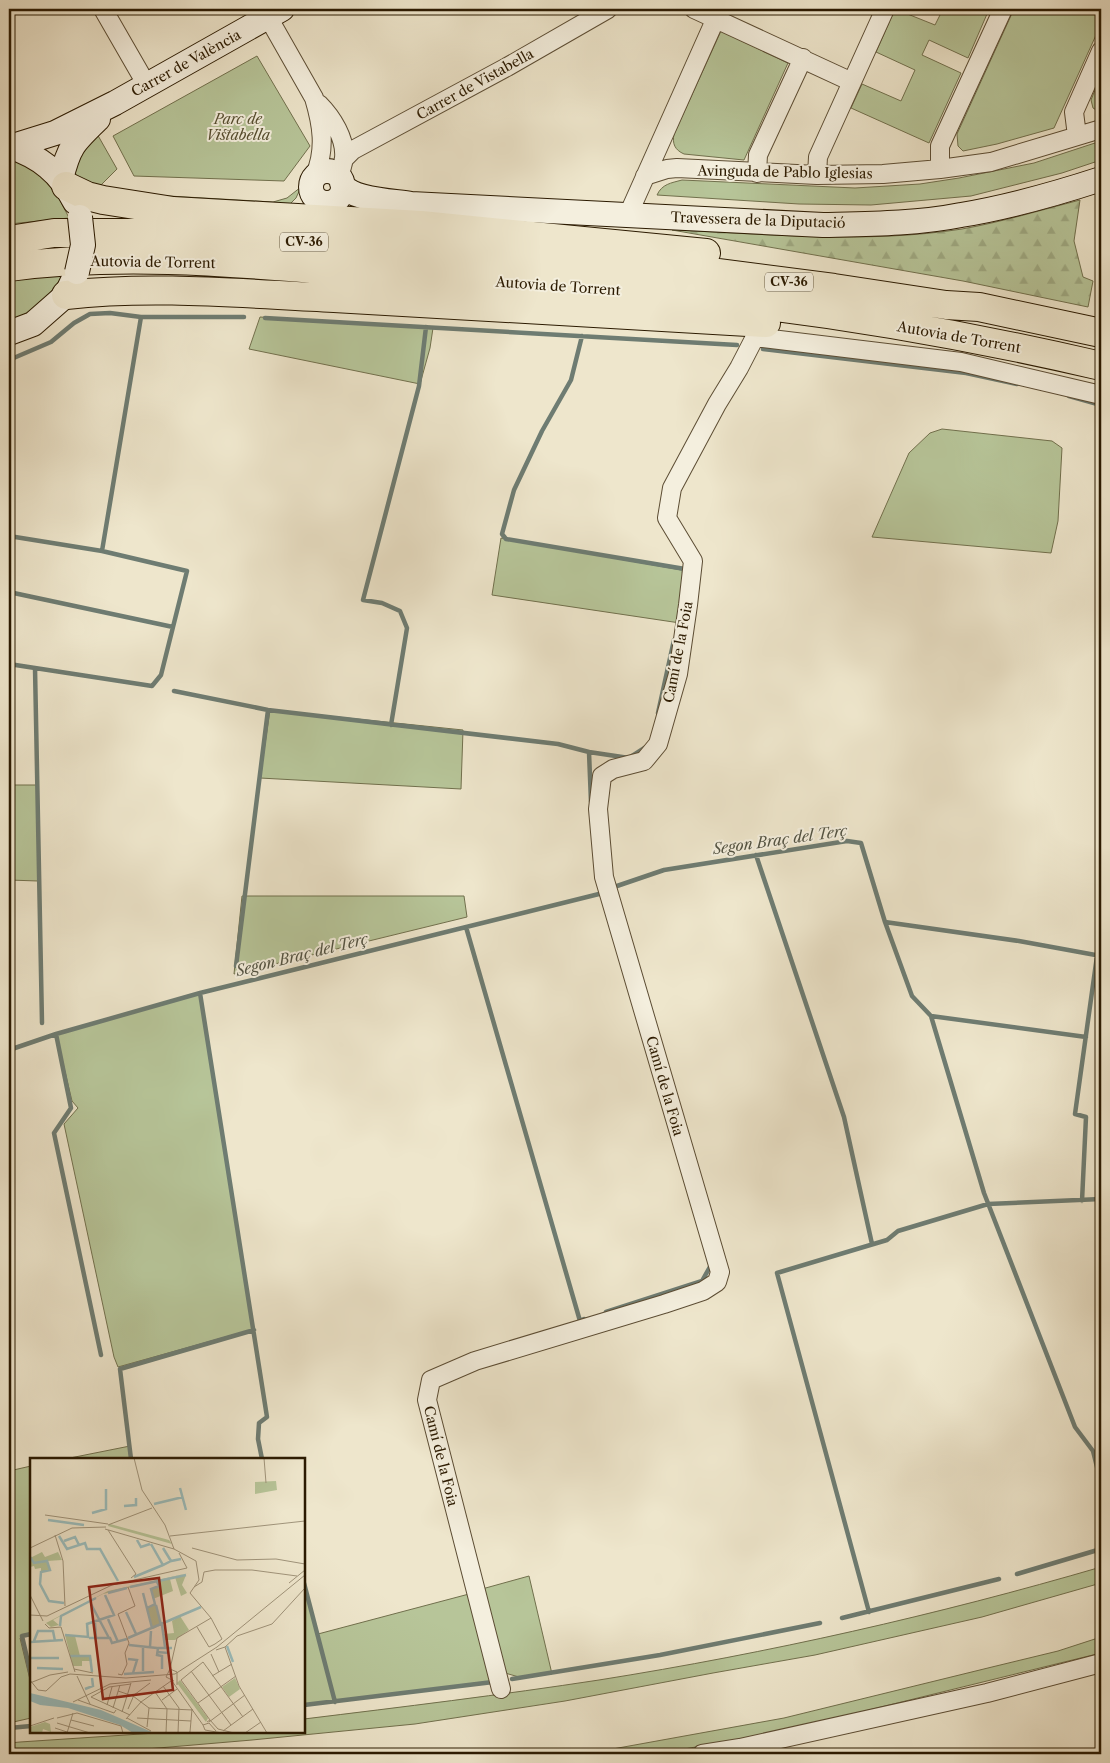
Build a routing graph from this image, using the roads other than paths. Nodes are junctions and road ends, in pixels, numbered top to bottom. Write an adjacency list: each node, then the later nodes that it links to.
1 (103, 9): 11 (street)
2 (608, 9): 20 (street, Carrer de Vistabella)
3 (694, 9): 7 (street)
4 (885, 9): 10 (street)
5 (1003, 9): 19 (street)
6 (279, 11): 11 (street, Carrer de València); 12 (street)
7 (718, 14): 9 (street); 16 (street)
8 (1101, 51): 15 (street)
9 (802, 58): 10 (street); 21 (street)
10 (852, 82): 22 (street)
11 (145, 86): 13 (street, Carrer de València)
12 (314, 98): 20 (street); 25 (street)
13 (116, 103): 17 (street, Carrer de València); 26 (street, Carrer de València)
14 (1101, 129): 15 (street, Avinguda de Pablo Iglesias)
15 (1076, 136): 19 (street, Avinguda de Pablo Iglesias)
16 (661, 139): 18 (street); 23 (street)
17 (9, 147): 26 (street)
18 (677, 168): 21 (street, Avinguda de Pablo Iglesias); 23 (street, Avinguda de Pablo Iglesias)
19 (940, 169): 22 (street, Avinguda de Pablo Iglesias)
20 (342, 173): 25 (street); 27 (street); 28 (street, Travessera de la Diputació)
21 (757, 173): 22 (street, Avinguda de Pablo Iglesias)
22 (818, 175)
23 (645, 176): 29 (street)
24 (1101, 178): 29 (street, Travessera de la Diputació)
25 (313, 180): 27 (street); 30 (street)
26 (64, 182): 30 (highway); 33 (street, bridge)
27 (326, 203): 28 (street, Travessera de la Diputació)
28 (411, 204): 29 (street, Travessera de la Diputació)
29 (628, 215)
30 (284, 216): 34 (highway)
31 (9, 240): 34 (highway, Autovia de Torrent / CV-36)
32 (9, 267): 37 (highway, Autovia de Torrent / CV-36)
33 (72, 284): 35 (street); 37 (highway)
34 (979, 307): 36 (highway, Autovia de Torrent / CV-36)
35 (9, 333)
36 (1101, 333)
37 (960, 336): 38 (highway, Autovia de Torrent / CV-36)
38 (1101, 366)
39 (1101, 395): 41 (street, Camí de la Foia)
40 (1101, 1663): 42 (street)
41 (501, 1689)
42 (702, 1754)

